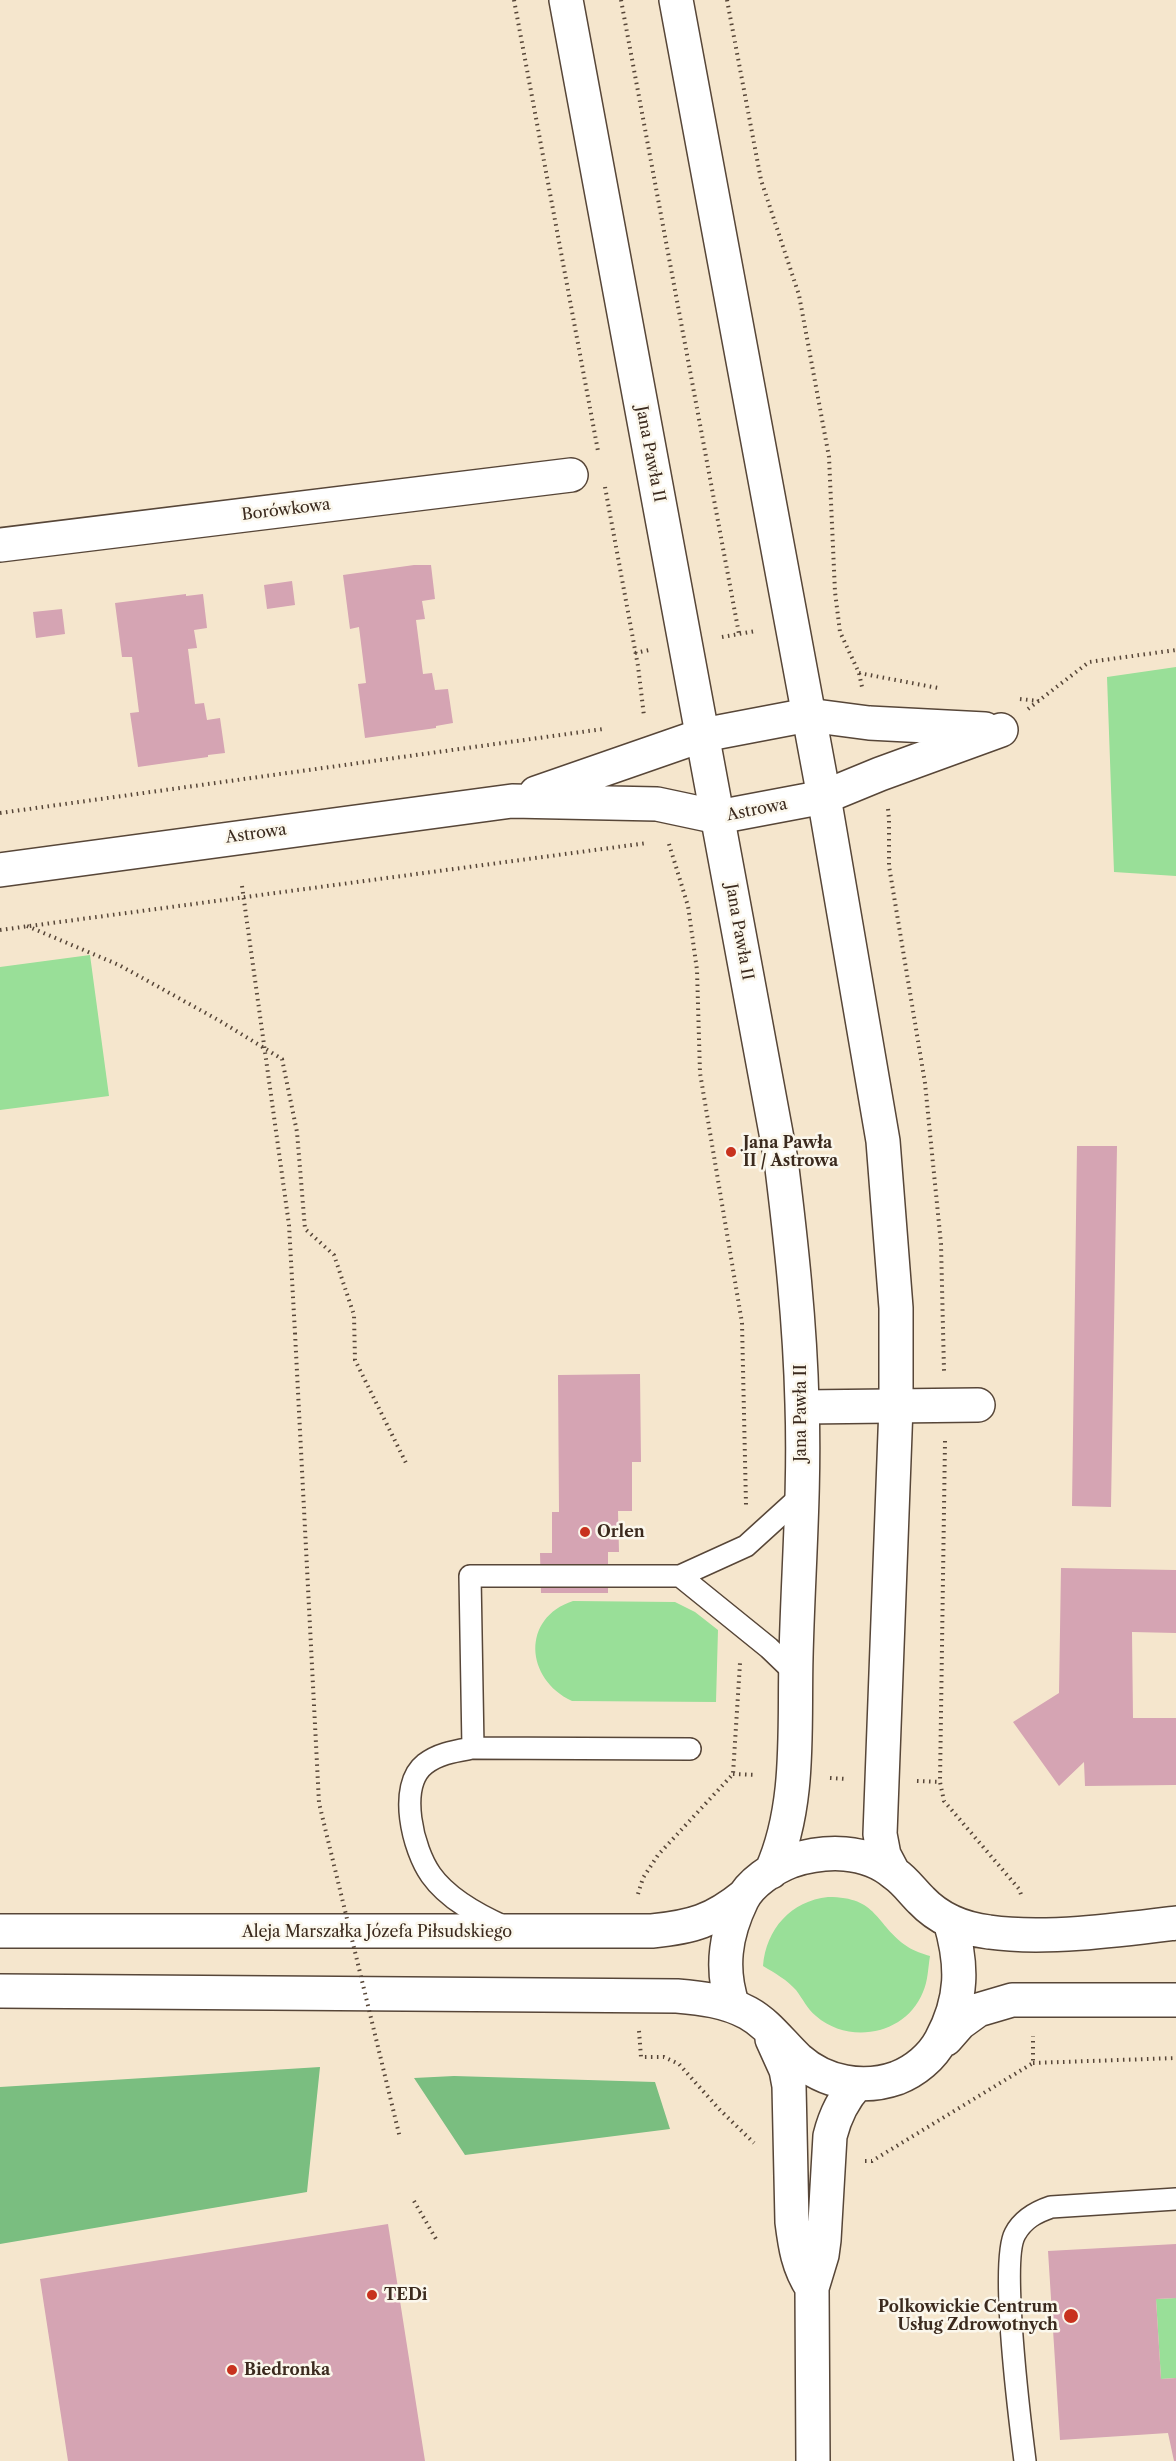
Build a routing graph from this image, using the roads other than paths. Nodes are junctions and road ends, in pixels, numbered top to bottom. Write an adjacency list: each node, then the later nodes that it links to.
1 (566, 0): 6 (street, Jana Pawła II)
2 (676, 0): 5 (street)
3 (571, 475): 4 (street, Borówkowa)
4 (0, 545)
5 (808, 715): 6 (street, Astrowa); 7 (street); 7 (street, Astrowa)
6 (703, 735): 8 (street, Astrowa); 9 (street, Jana Pawła II)
7 (824, 797): 9 (street, Astrowa); 12 (street)
8 (512, 801): 9 (street, Astrowa); 10 (street, Astrowa)
9 (718, 817): 13 (street, Jana Pawła II)
10 (0, 870)
11 (978, 1405): 12 (street)
12 (896, 1406): 13 (street); 20 (street)
13 (802, 1407): 14 (street, Jana Pawła II)
14 (801, 1496): 15 (lane); 16 (street, Jana Pawła II)
15 (680, 1576): 16 (lane); 17 (lane)
16 (795, 1673): 19 (street, Jana Pawła II)
17 (472, 1748): 18 (lane); 25 (lane)
18 (690, 1749)
19 (771, 1872): 20 (street); 21 (street, Aleja Marszałka Józefa Piłsudskiego)
20 (893, 1872): 22 (street)
21 (745, 1895): 25 (street, Aleja Marszałka Józefa Piłsudskiego); 28 (street)
22 (950, 1921): 23 (street); 30 (street)
23 (1176, 1923)
24 (0, 1930): 25 (street, Aleja Marszałka Józefa Piłsudskiego)
25 (519, 1933)
26 (0, 1991): 28 (street)
27 (1176, 2000): 30 (street)
28 (733, 2006): 29 (street)
29 (764, 2024): 31 (street); 33 (street)
30 (936, 2049): 31 (street)
31 (857, 2084): 33 (street)
32 (1176, 2199): 35 (lane)
33 (812, 2288): 34 (street)
34 (813, 2461)
35 (1025, 2461)

